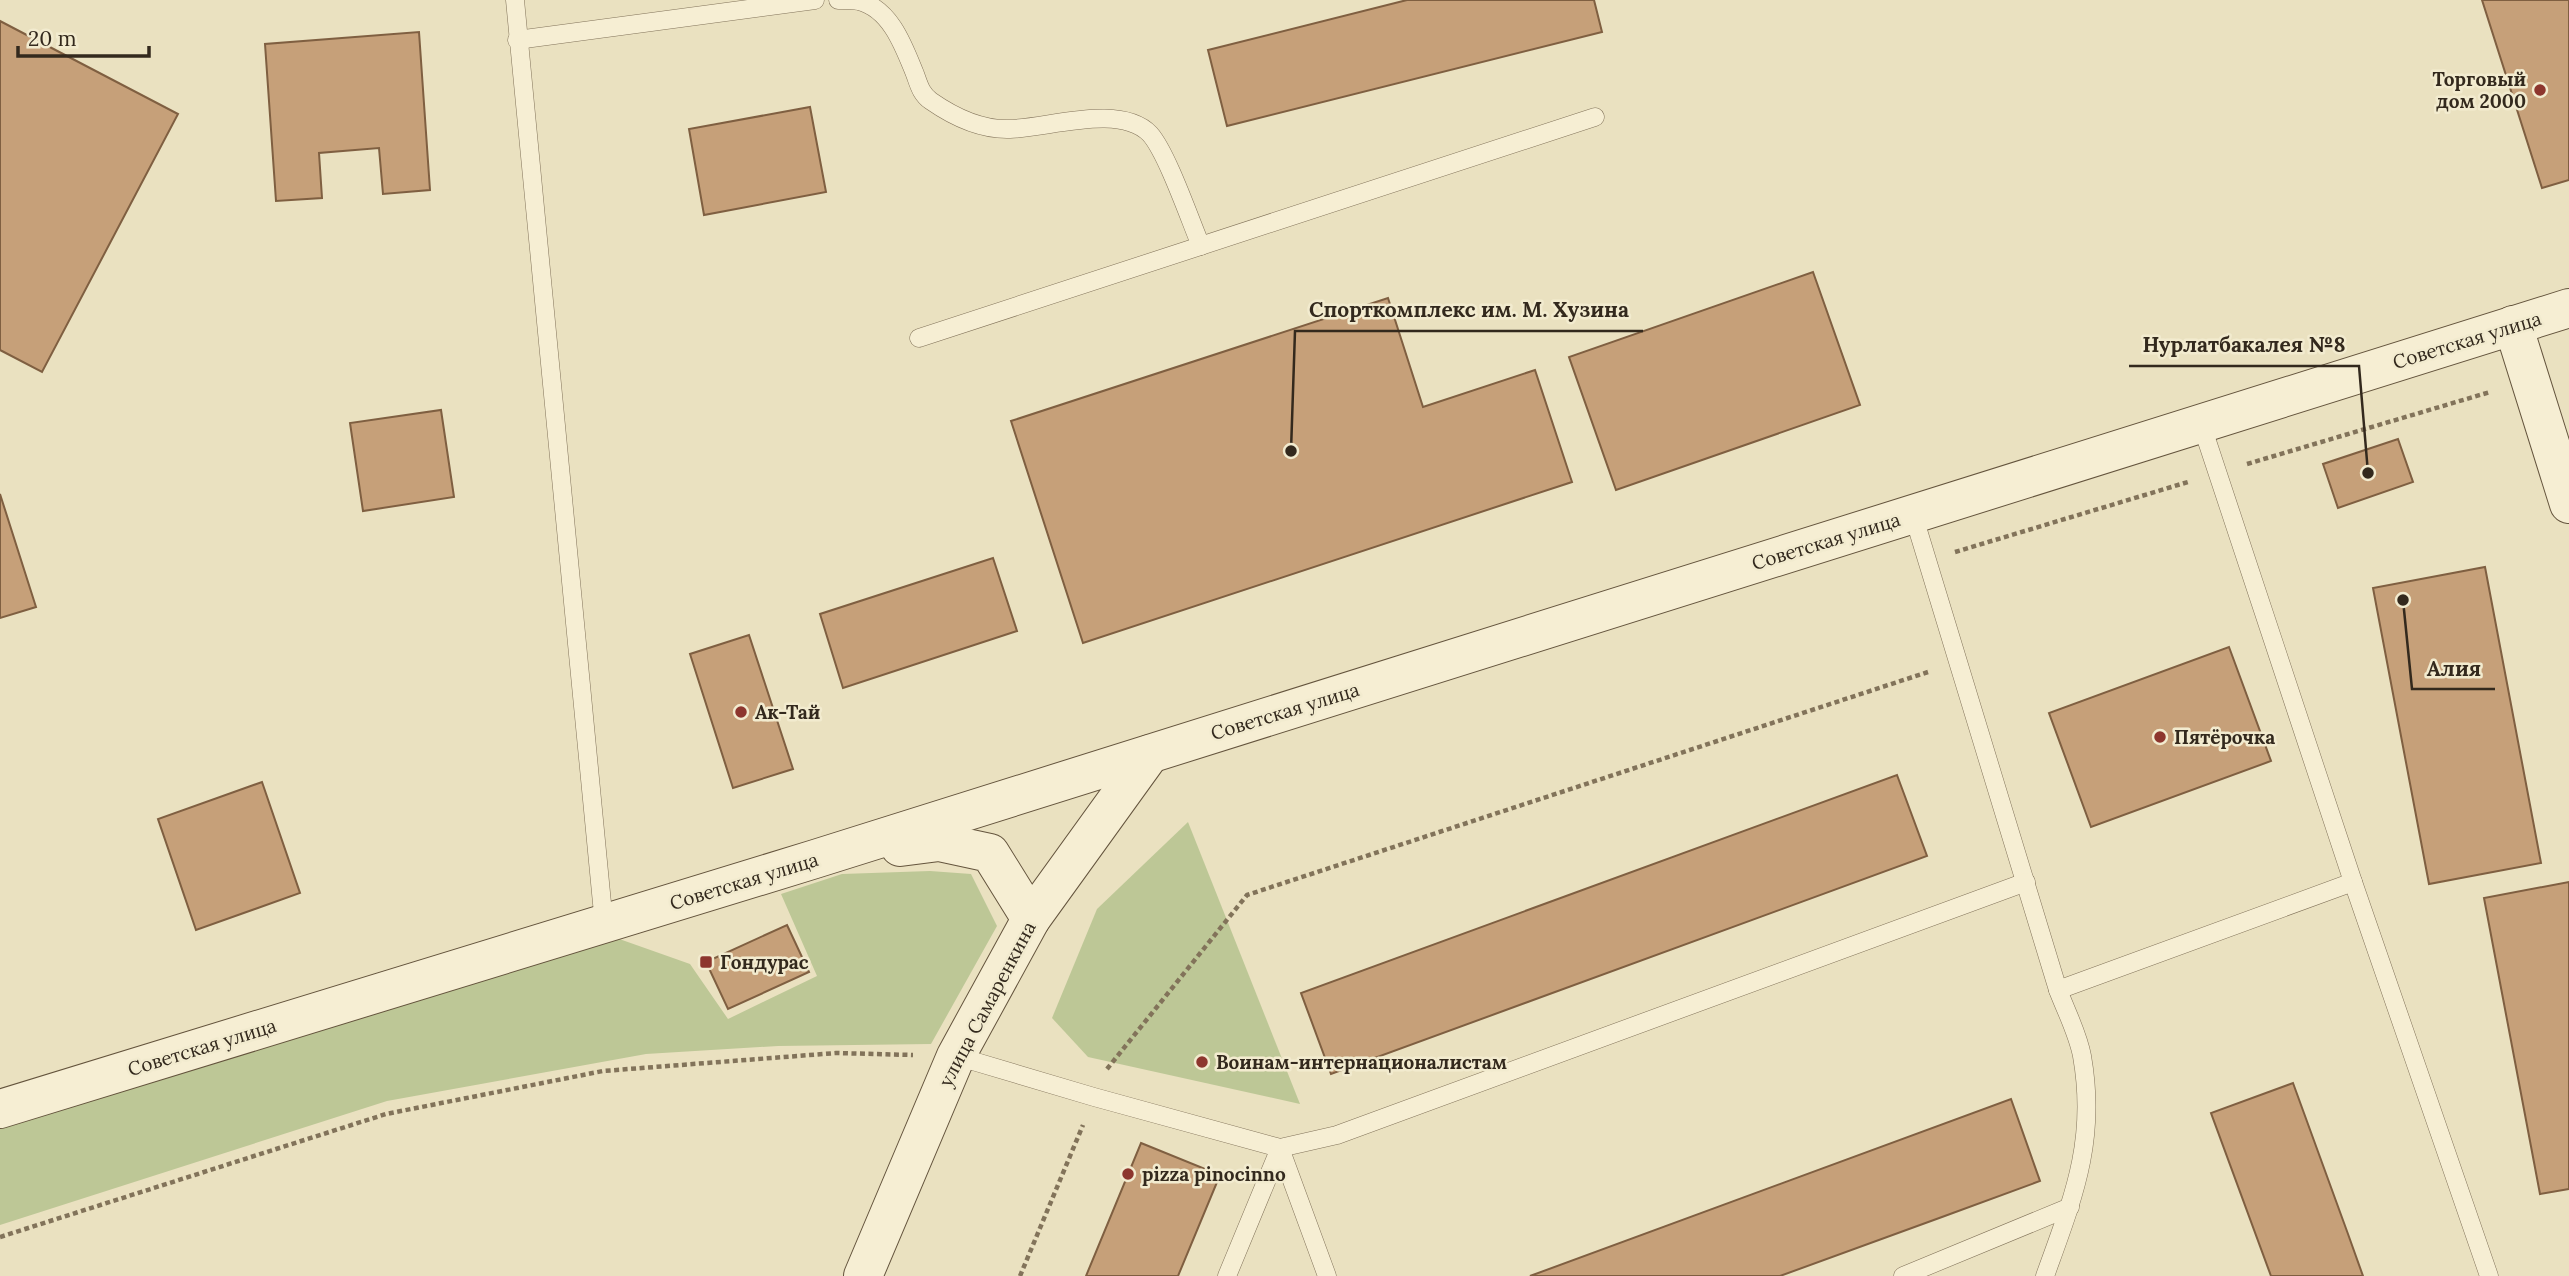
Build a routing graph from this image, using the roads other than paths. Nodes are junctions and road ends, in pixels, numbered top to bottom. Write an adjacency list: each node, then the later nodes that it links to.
1 (515, 0): 4 (lane)
2 (815, 0): 4 (lane)
3 (838, 0): 6 (lane)
4 (517, 40): 18 (lane)
5 (1595, 117): 6 (lane)
6 (1202, 246): 9 (lane)
7 (2569, 308): 8 (main road, Советская улица)
8 (2513, 325): 10 (main road, Советская улица); 11 (main road)
9 (919, 338)
10 (2201, 423): 12 (main road, Советская улица); 16 (lane)
11 (2569, 504)
12 (1913, 514): 13 (main road, Советская улица); 15 (lane)
13 (1150, 754): 14 (main road, Советская улица); 17 (main road, улица Самаренкина)
14 (815, 859): 17 (main road); 18 (main road, Советская улица)
15 (2026, 882): 19 (lane); 22 (lane)
16 (2353, 883): 19 (lane); 29 (lane)
17 (1031, 919): 20 (main road, улица Самаренкина)
18 (604, 924): 21 (main road, Советская улица)
19 (2058, 990): 23 (lane)
20 (956, 1056): 22 (lane); 24 (main road, улица Самаренкина)
21 (0, 1109)
22 (1280, 1148): 25 (lane); 26 (lane)
23 (2070, 1207): 27 (lane); 28 (lane)
24 (863, 1276)
25 (1227, 1276)
26 (1327, 1276)
27 (1903, 1276)
28 (2045, 1276)
29 (2489, 1276)

